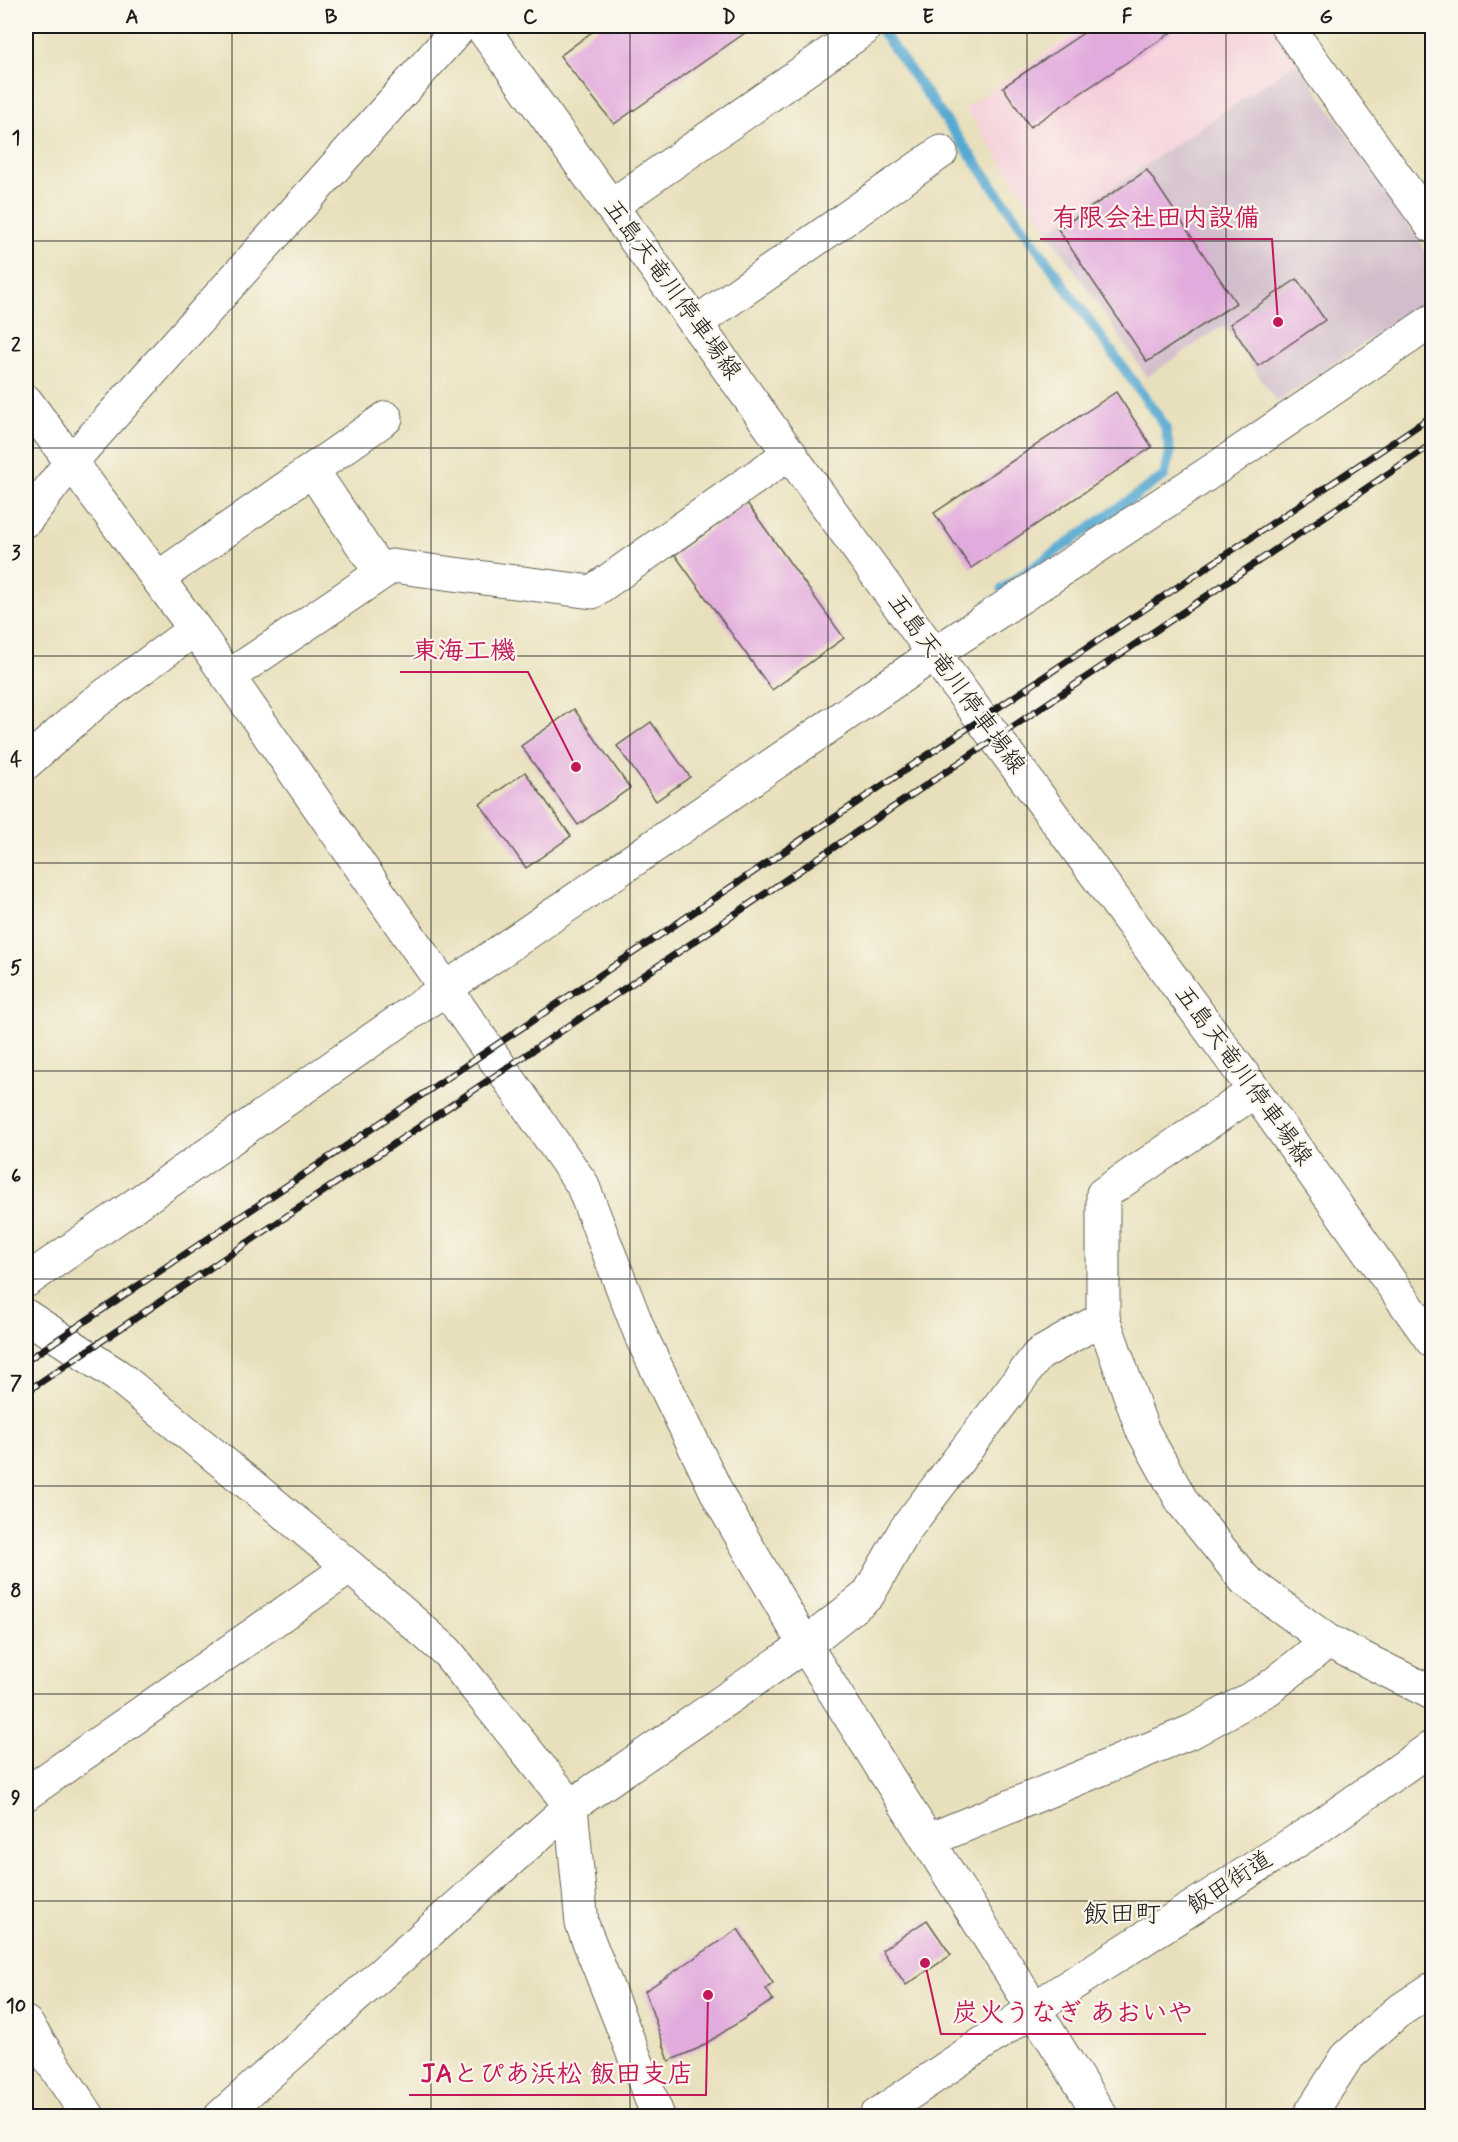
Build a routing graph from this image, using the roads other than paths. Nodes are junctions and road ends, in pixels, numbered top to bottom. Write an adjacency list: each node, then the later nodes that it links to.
1 (461, 26): 13 (street)
2 (482, 26): 6 (street, 五島天竜川停車場線)
3 (1287, 26): 7 (street)
4 (863, 30): 6 (street)
5 (941, 152): 9 (street)
6 (611, 206): 9 (street, 五島天竜川停車場線)
7 (1432, 226)
8 (1432, 321): 19 (street)
9 (696, 323): 12 (street, 五島天竜川停車場線)
10 (26, 401): 13 (street)
11 (386, 418): 14 (street)
12 (790, 453): 16 (street); 19 (street, 五島天竜川停車場線)
13 (70, 463): 15 (street); 17 (street)
14 (312, 470): 16 (street); 17 (street)
15 (26, 520)
16 (381, 573): 20 (street)
17 (158, 578): 18 (street)
18 (195, 629): 20 (street); 21 (street)
19 (934, 654): 22 (street); 23 (street, 五島天竜川停車場線)
20 (228, 677): 22 (street)
21 (26, 763)
22 (445, 989): 24 (street); 30 (street)
23 (1255, 1091): 26 (street); 27 (street, 五島天竜川停車場線)
24 (26, 1281)
25 (26, 1316): 28 (street)
26 (1103, 1318): 29 (street); 30 (street)
27 (1432, 1341)
28 (350, 1567): 33 (street); 34 (street)
29 (1328, 1641): 31 (street); 35 (street)
30 (805, 1644): 34 (street); 35 (street)
31 (1432, 1693)
32 (1432, 1747): 37 (street, 飯田街道)
33 (26, 1794)
34 (571, 1806): 40 (street); 41 (street)
35 (929, 1840): 37 (street)
36 (1432, 1989): 44 (street)
37 (1035, 2008): 42 (street, 飯田街道); 43 (street)
38 (26, 2023): 39 (street)
39 (88, 2116)
40 (221, 2116)
41 (658, 2116)
42 (876, 2116)
43 (1101, 2116)
44 (1309, 2116)

